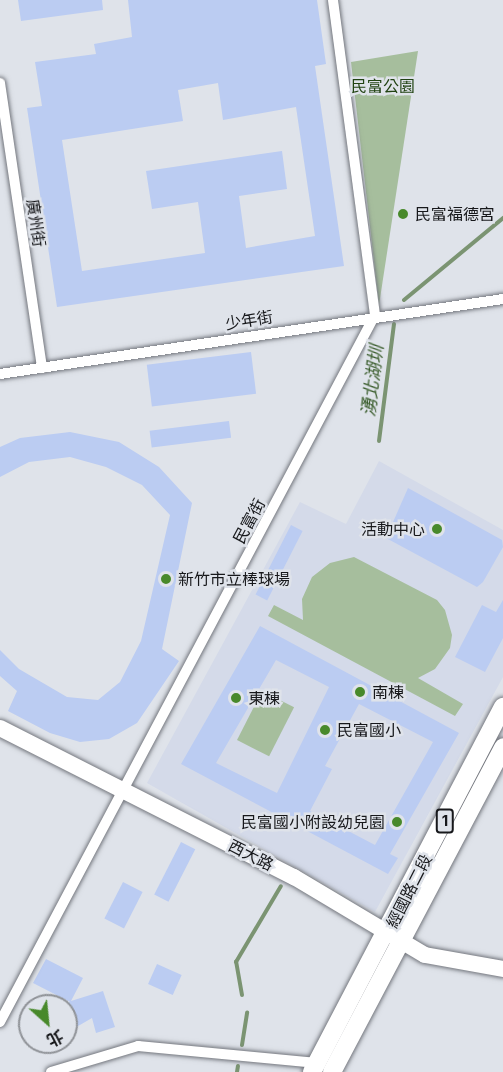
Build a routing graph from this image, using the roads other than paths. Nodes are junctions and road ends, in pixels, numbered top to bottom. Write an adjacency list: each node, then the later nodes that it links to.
1 (333, 0): 4 (street)
2 (0, 83): 5 (street, 廣州街)
3 (503, 299): 4 (street, 少年街)
4 (375, 315): 5 (street, 少年街); 10 (street, 民富街)
5 (42, 368): 6 (street, 少年街)
6 (0, 374)
7 (503, 707): 11 (main road, 經國路二段 / 1)
8 (0, 728): 10 (street, 西大路)
9 (503, 747): 11 (main road, 經國路二段 / 1)
10 (123, 789): 11 (street, 西大路); 13 (street, 民富街)
11 (394, 939): 12 (street, 西大路); 14 (main road, 經國路二段 / 1)
12 (503, 969)
13 (0, 1022)
14 (320, 1069): 15 (street)
15 (51, 1072)

